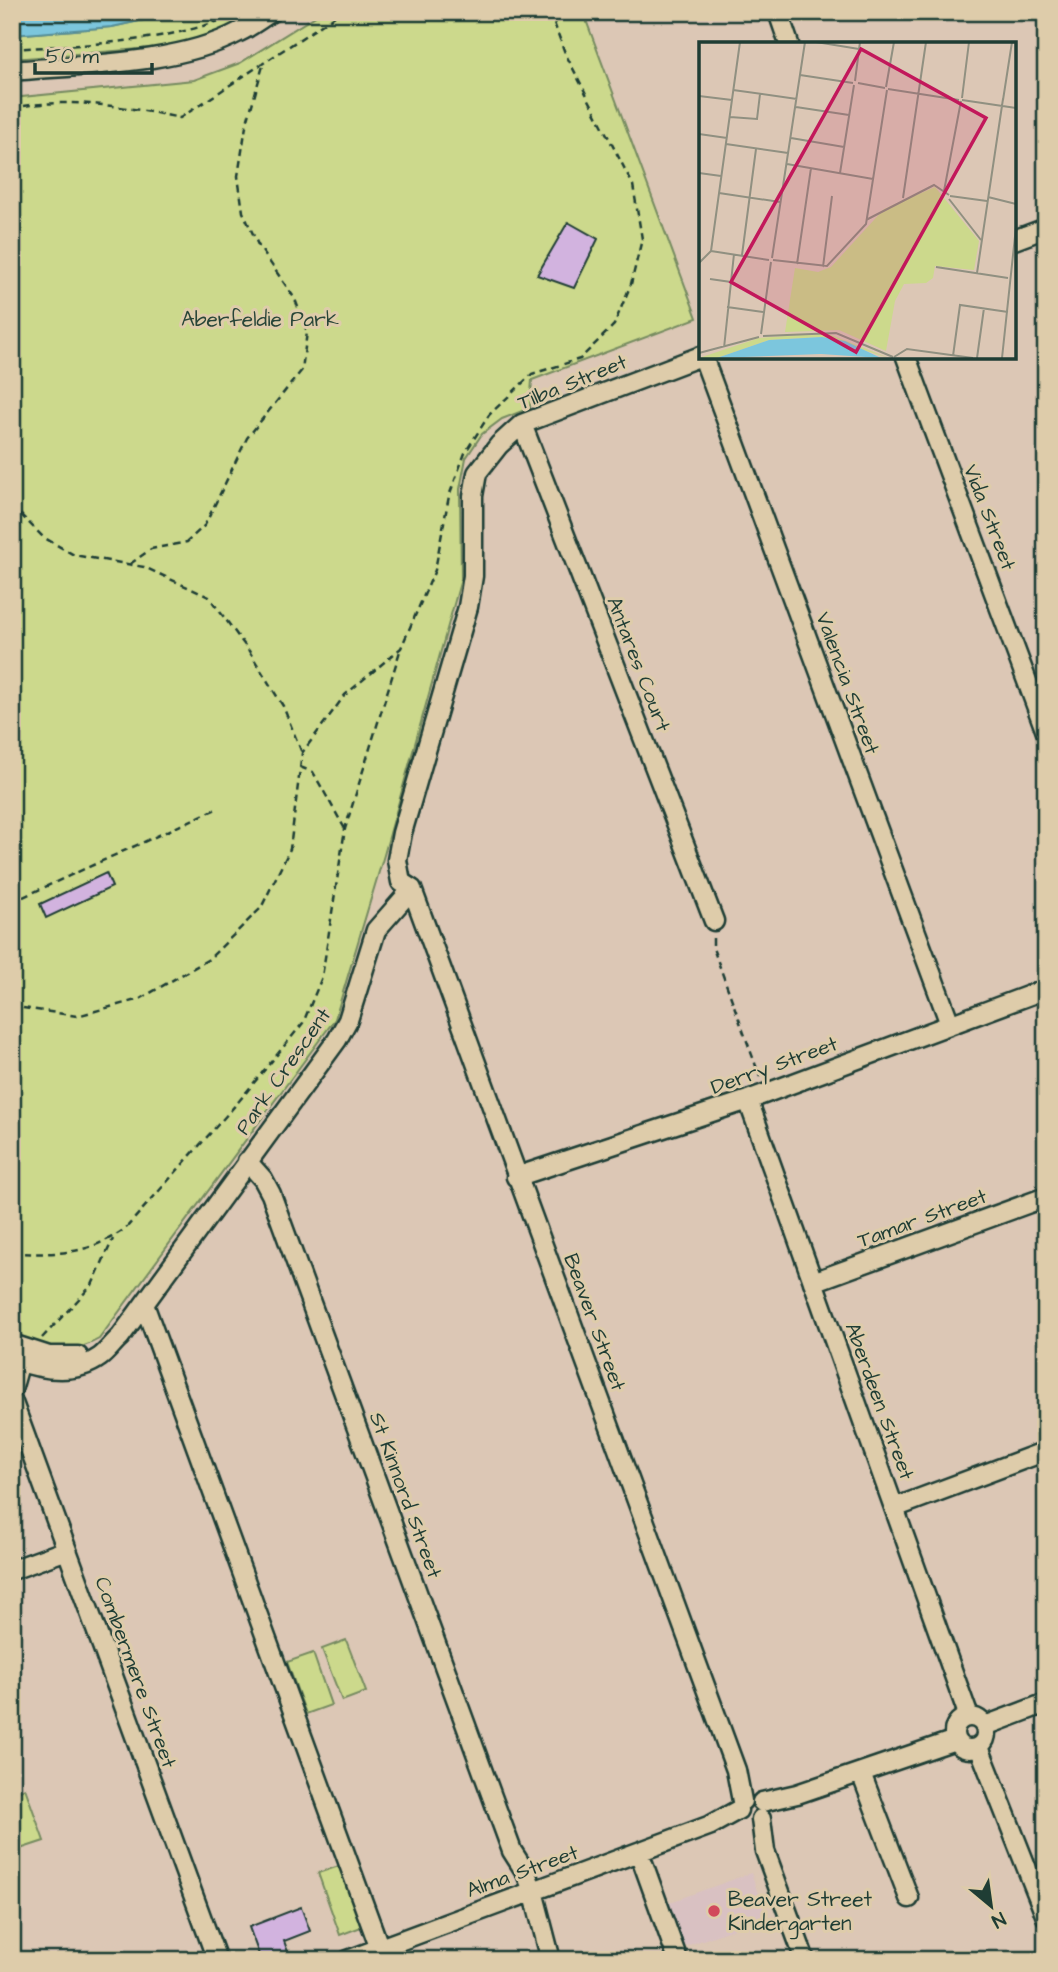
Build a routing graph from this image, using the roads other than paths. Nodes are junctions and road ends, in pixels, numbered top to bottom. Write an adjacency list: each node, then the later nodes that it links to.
1 (271, 12): 4 (street)
2 (778, 12): 3 (street)
3 (788, 42)
4 (12, 71)
5 (1046, 228): 6 (street)
6 (1016, 239)
7 (699, 357): 10 (street, Tilba Street)
8 (703, 359): 16 (street, Valencia Street)
9 (907, 359): 11 (street, Vida Street)
10 (522, 424): 13 (street, Tilba Street); 14 (street, Antares Court)
11 (1040, 694): 12 (street, Vida Street)
12 (1046, 732)
13 (412, 889): 18 (street, Park Crescent); 19 (street, Beaver Street)
14 (714, 921)
15 (1046, 989): 16 (street, Derry Street)
16 (950, 1024): 17 (street, Derry Street)
17 (747, 1100): 19 (street, Derry Street); 21 (street, Aberdeen Street)
18 (247, 1161): 22 (street, Park Crescent); 37 (street, St Kinnord Street)
19 (516, 1177): 35 (street, Beaver Street)
20 (1046, 1197): 21 (street, Tamar Street)
21 (813, 1282): 27 (street, Aberdeen Street)
22 (144, 1304): 23 (street, Park Crescent); 41 (street)
23 (18, 1351): 24 (street)
24 (12, 1390)
25 (12, 1400): 28 (street, Combermere Street)
26 (1046, 1451): 27 (street)
27 (894, 1508): 31 (street, Aberdeen Street)
28 (67, 1550): 29 (street); 42 (street, Combermere Street)
29 (12, 1570)
30 (1046, 1703): 31 (street)
31 (977, 1721): 32 (street); 33 (street)
32 (955, 1740): 33 (street); 34 (street, Alma Street)
33 (979, 1747): 39 (street)
34 (861, 1773): 35 (street, Alma Street); 38 (street)
35 (751, 1811): 36 (street, Alma Street); 45 (street, Beaver Street)
36 (639, 1852): 37 (street, Alma Street); 44 (street)
37 (527, 1894): 40 (street, St Kinnord Street); 41 (street, Alma Street)
38 (909, 1898)
39 (1046, 1917)
40 (549, 1952)
41 (382, 1954): 43 (street, Alma Street)
42 (217, 1960)
43 (348, 1960)
44 (678, 1960)
45 (805, 1960)

